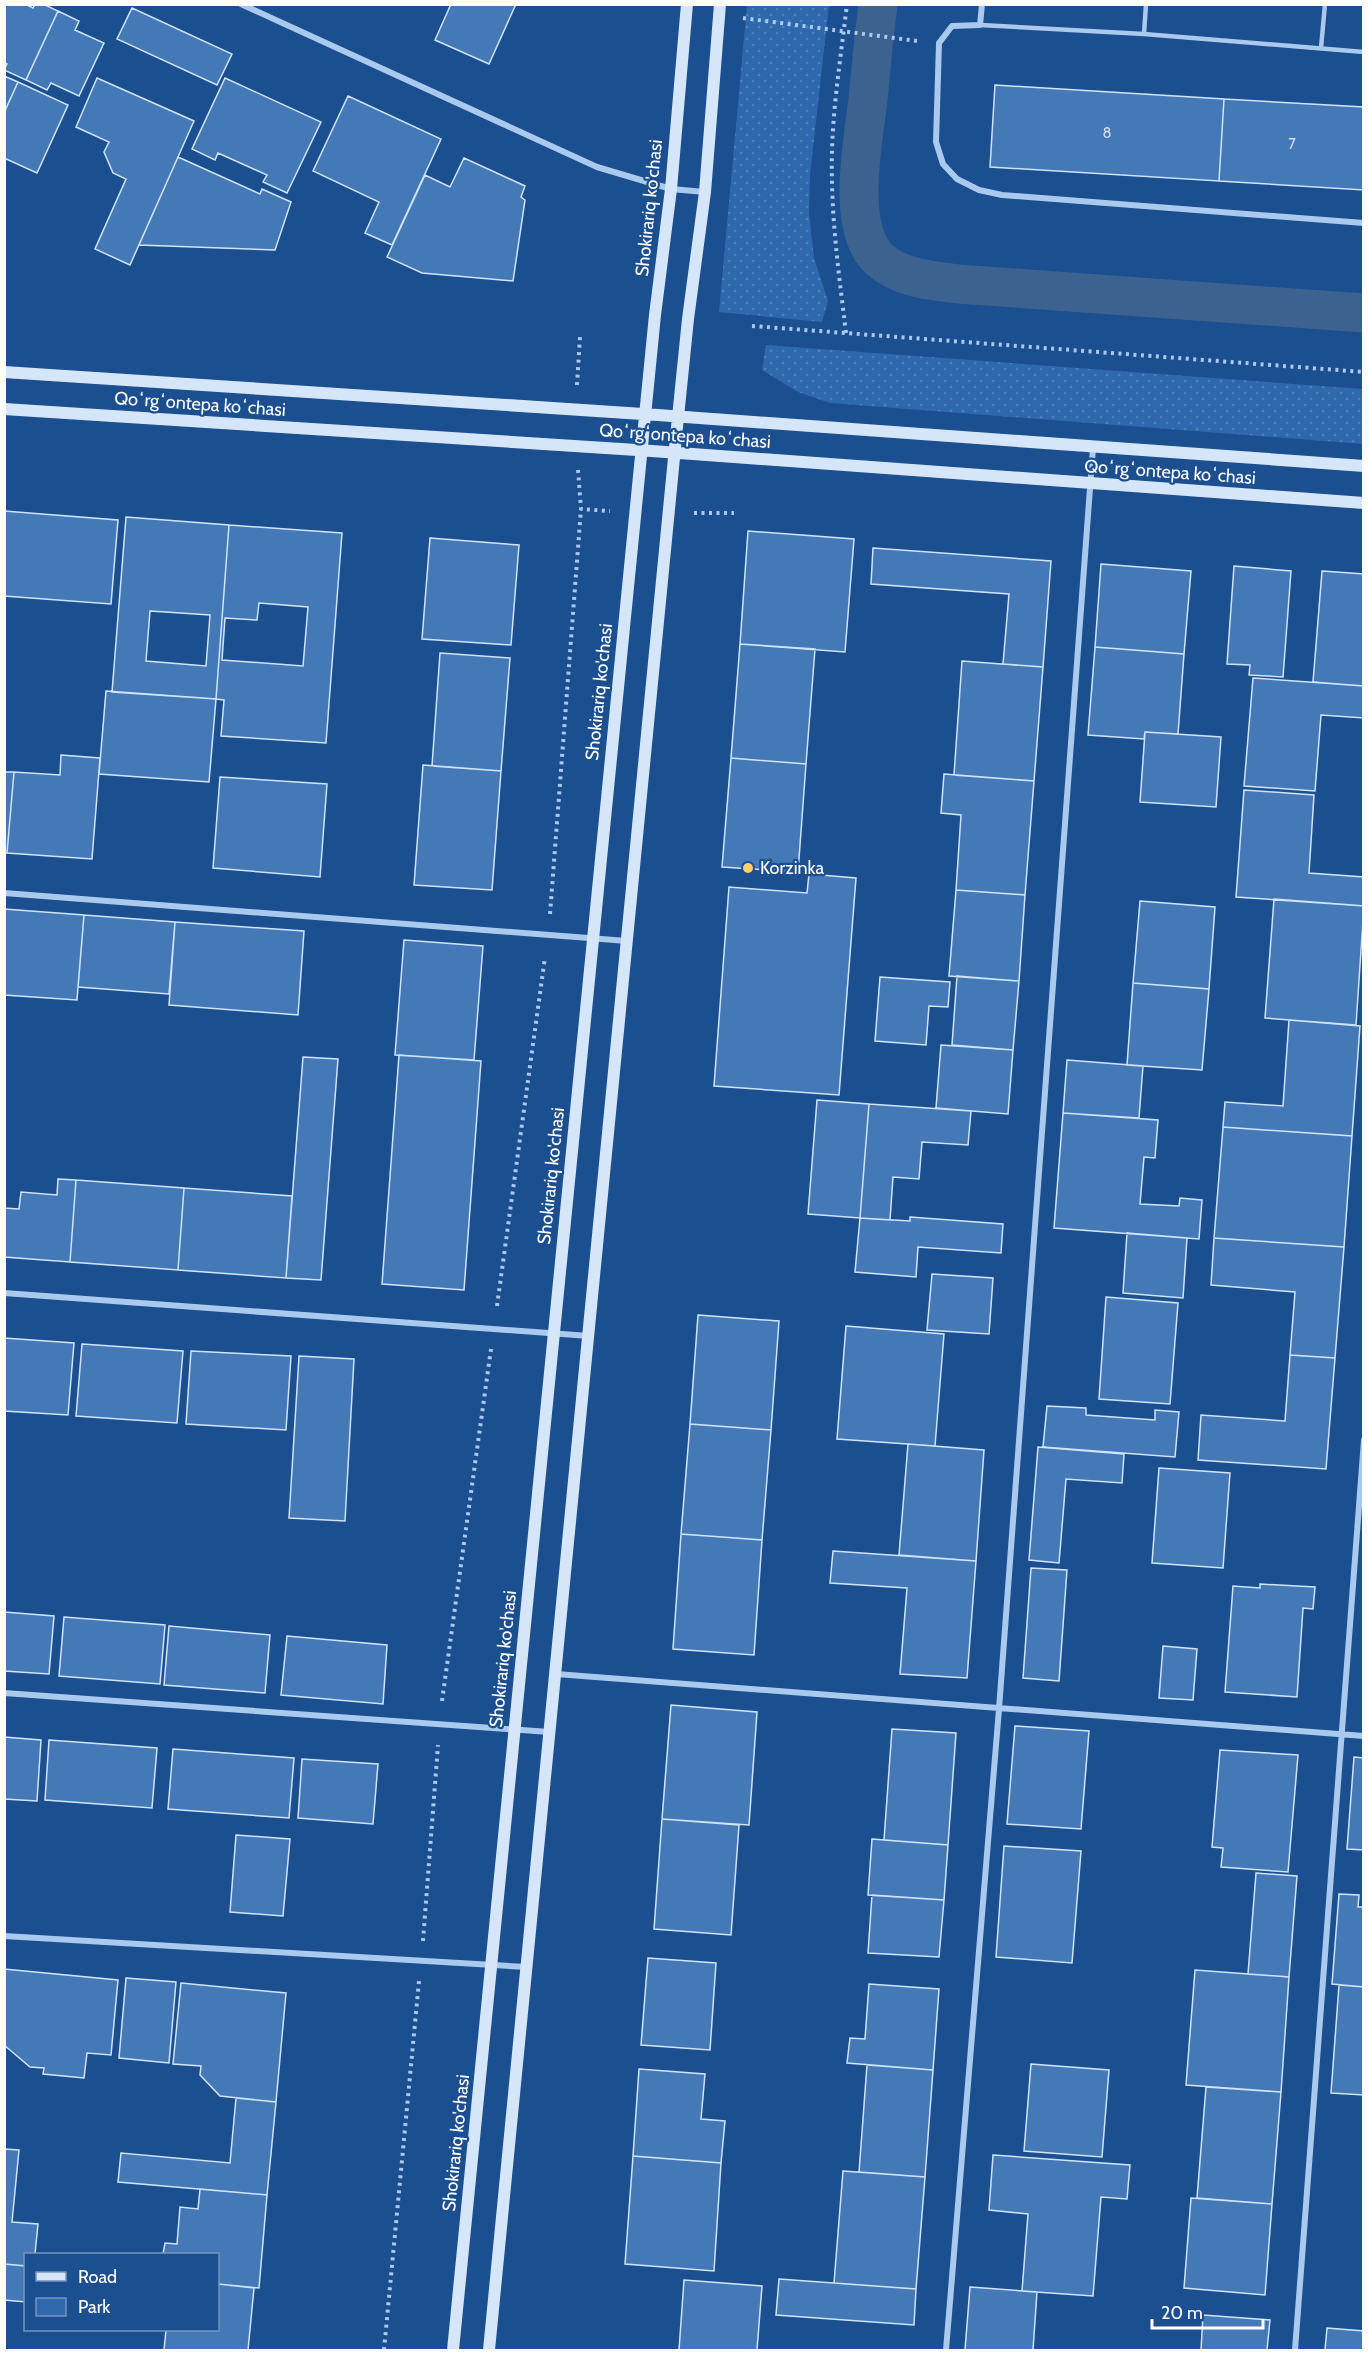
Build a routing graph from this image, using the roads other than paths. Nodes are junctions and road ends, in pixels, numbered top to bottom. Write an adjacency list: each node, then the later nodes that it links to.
1 (241, 4): 11 (street)
2 (687, 4): 11 (main road, Shokirariq ko'chasi)
3 (982, 4): 7 (street)
4 (1146, 4): 8 (lane)
5 (1325, 4): 9 (lane)
6 (720, 10): 12 (main road)
7 (980, 25): 8 (lane); 13 (street)
8 (1144, 34): 9 (lane)
9 (1321, 48): 10 (lane)
10 (1364, 52)
11 (671, 189): 12 (street); 16 (main road, Shokirariq ko'chasi)
12 (705, 192): 17 (main road)
13 (1364, 223)
14 (4, 372): 16 (main road, Qoʻrgʻontepa koʻchasi)
15 (4, 409): 19 (main road, Qoʻrgʻontepa koʻchasi)
16 (645, 414): 17 (main road, Qoʻrgʻontepa koʻchasi); 19 (main road, Shokirariq ko'chasi)
17 (678, 417): 18 (main road, Qoʻrgʻontepa koʻchasi); 20 (main road)
18 (1094, 448): 21 (main road, Qoʻrgʻontepa koʻchasi); 22 (street)
19 (642, 450): 20 (main road, Qoʻrgʻontepa koʻchasi); 25 (main road, Shokirariq ko'chasi)
20 (675, 452): 22 (main road, Qoʻrgʻontepa koʻchasi); 26 (main road)
21 (1364, 466)
22 (1091, 484): 23 (main road, Qoʻrgʻontepa koʻchasi); 33 (street)
23 (1364, 503)
24 (4, 893): 25 (street)
25 (593, 938): 26 (street); 28 (main road, Shokirariq ko'chasi)
26 (627, 941): 29 (main road)
27 (4, 1293): 28 (street)
28 (554, 1333): 29 (street); 34 (main road, Shokirariq ko'chasi)
29 (589, 1336): 31 (main road)
30 (1364, 1440): 36 (street)
31 (556, 1674): 33 (street); 35 (main road)
32 (4, 1693): 34 (street)
33 (999, 1709): 36 (street); 43 (street)
34 (514, 1730): 35 (street); 39 (main road, Shokirariq ko'chasi)
35 (550, 1732): 40 (main road)
36 (1341, 1735): 37 (street); 44 (street)
37 (1364, 1736)
38 (4, 1936): 39 (street)
39 (492, 1965): 40 (street); 41 (main road, Shokirariq ko'chasi)
40 (527, 1967): 42 (main road)
41 (453, 2350)
42 (489, 2350)
43 (946, 2350)
44 (1295, 2350)

